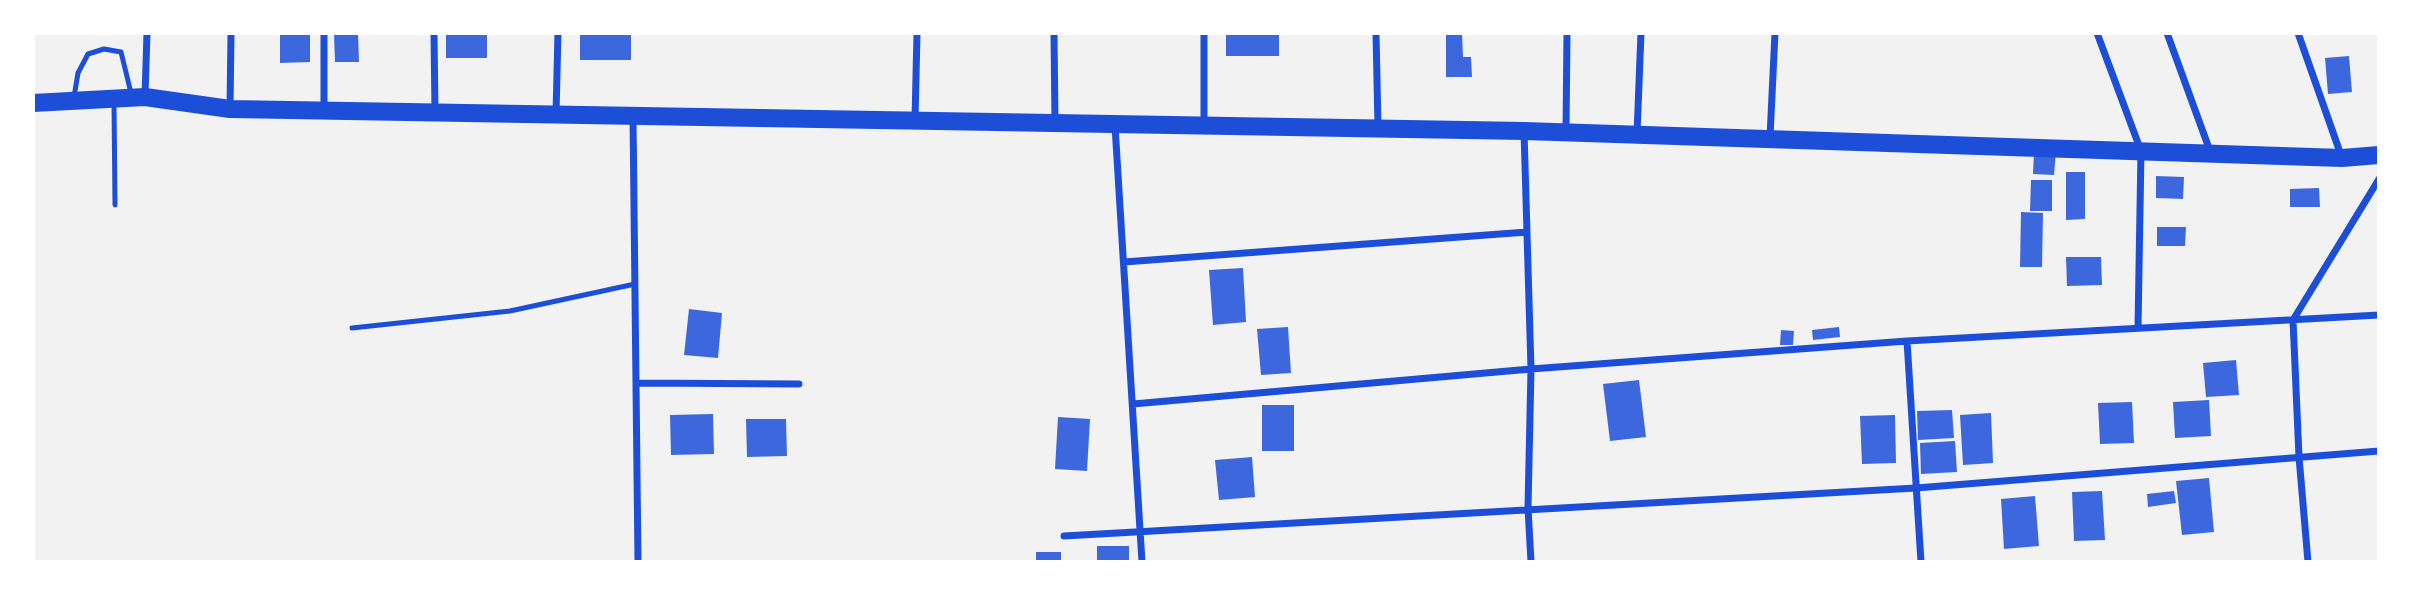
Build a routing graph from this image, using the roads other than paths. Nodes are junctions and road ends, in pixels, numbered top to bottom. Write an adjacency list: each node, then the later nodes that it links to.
1 (147, 33): 16 (street)
2 (231, 33): 19 (street)
3 (324, 33): 20 (street)
4 (435, 33): 21 (street)
5 (558, 33): 22 (street)
6 (917, 33): 24 (street)
7 (1054, 33): 25 (street)
8 (1204, 33): 27 (street)
9 (1376, 33): 28 (street)
10 (1567, 33): 30 (street)
11 (1641, 33): 31 (street)
12 (1775, 33): 32 (street)
13 (2097, 33): 33 (street)
14 (2167, 33): 34 (street)
15 (2298, 33): 36 (street)
16 (130, 98): 17 (main road); 17 (lane); 19 (main road); 38 (lane)
17 (73, 100): 18 (main road)
18 (33, 103)
19 (230, 109): 20 (main road)
20 (324, 111): 21 (main road)
21 (435, 114): 22 (main road)
22 (556, 114): 23 (main road)
23 (633, 116): 24 (main road); 41 (street)
24 (915, 121): 25 (main road)
25 (1055, 123): 26 (main road)
26 (1115, 124): 27 (main road); 40 (street)
27 (1204, 125): 28 (main road)
28 (1378, 128): 29 (main road)
29 (1524, 131): 30 (main road); 39 (street)
30 (1566, 132): 31 (main road)
31 (1637, 135): 32 (main road)
32 (1769, 139): 33 (main road)
33 (2141, 151): 34 (main road); 45 (street)
34 (2211, 154): 36 (main road)
35 (2379, 155): 36 (main road)
36 (2342, 158)
37 (2379, 179): 43 (street)
38 (115, 205)
39 (1527, 232): 40 (street); 47 (street)
40 (1124, 262): 50 (street)
41 (635, 284): 44 (lane); 48 (street)
42 (2379, 315): 43 (street)
43 (2294, 320): 45 (street); 52 (street)
44 (352, 328)
45 (2138, 328): 46 (street)
46 (1907, 341): 47 (street); 53 (street)
47 (1531, 369): 50 (street); 54 (street)
48 (636, 383): 49 (street); 57 (street)
49 (799, 384)
50 (1133, 404): 55 (street)
51 (2379, 451): 52 (street)
52 (2299, 457): 53 (street); 61 (street)
53 (1916, 488): 54 (street); 60 (street)
54 (1528, 508): 55 (street); 59 (street)
55 (1140, 532): 56 (street); 58 (street)
56 (1064, 536)
57 (638, 562)
58 (1142, 562)
59 (1531, 562)
60 (1921, 562)
61 (2308, 562)

